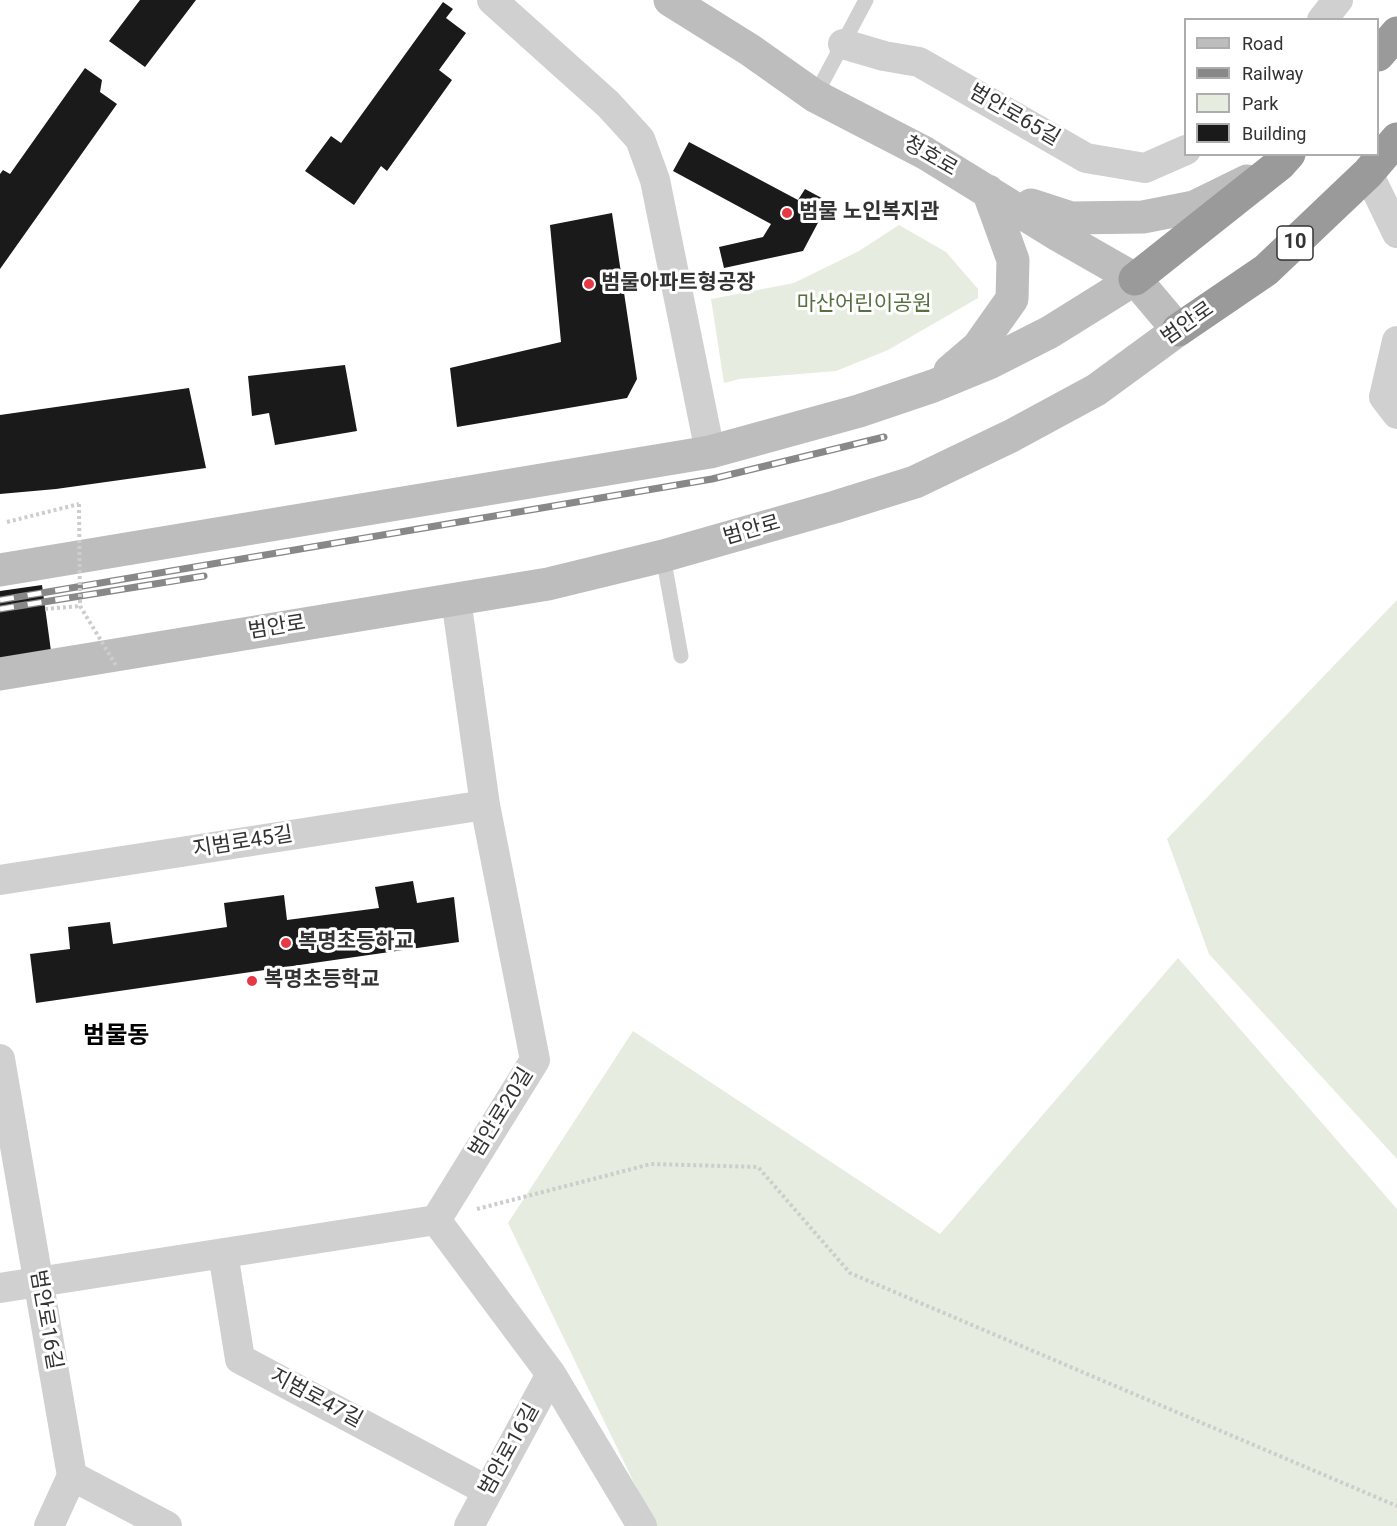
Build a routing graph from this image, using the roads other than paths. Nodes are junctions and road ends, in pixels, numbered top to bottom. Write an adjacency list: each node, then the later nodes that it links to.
1 (492, 0): 21 (street)
2 (670, 0): 9 (main road, 청호로)
3 (866, 0): 7 (lane)
4 (1338, 0): 5 (street)
5 (1324, 18)
6 (1397, 33): 8 (highway)
7 (843, 44): 9 (lane); 11 (street, 범안로65길)
8 (1379, 53)
9 (815, 96): 14 (main road, 청호로)
10 (1397, 140): 13 (highway, 범안로 / 10)
11 (1184, 150)
12 (1285, 159): 14 (main road); 16 (highway)
13 (1368, 173): 15 (street); 17 (highway, 범안로 / 10)
14 (988, 191): 16 (main road, 청호로); 19 (main road)
15 (1397, 233)
16 (1134, 279): 17 (main road, 청호로); 19 (main road)
17 (1178, 330): 22 (main road, 범안로 / 10)
18 (1397, 341): 20 (street)
19 (933, 386): 21 (main road)
20 (1397, 414)
21 (710, 452): 23 (main road)
22 (663, 556): 24 (main road, 범안로 / 10); 25 (lane)
23 (0, 570)
24 (456, 599): 26 (main road, 범안로 / 10); 27 (street, 범안로20길)
25 (681, 656)
26 (0, 675)
27 (485, 806): 28 (street, 지범로45길); 30 (street, 범안로20길)
28 (0, 880)
29 (0, 1059): 32 (street, 범안로16길)
30 (436, 1220): 31 (street); 34 (street)
31 (223, 1253): 32 (street); 36 (street, 지범로47길)
32 (39, 1282): 33 (street); 35 (street, 범안로16길)
33 (0, 1288)
34 (551, 1374): 36 (street, 범안로16길); 40 (street)
35 (72, 1476): 37 (street); 38 (street)
36 (488, 1491): 39 (street, 범안로16길)
37 (49, 1526)
38 (167, 1526)
39 (468, 1526)
40 (642, 1526)

